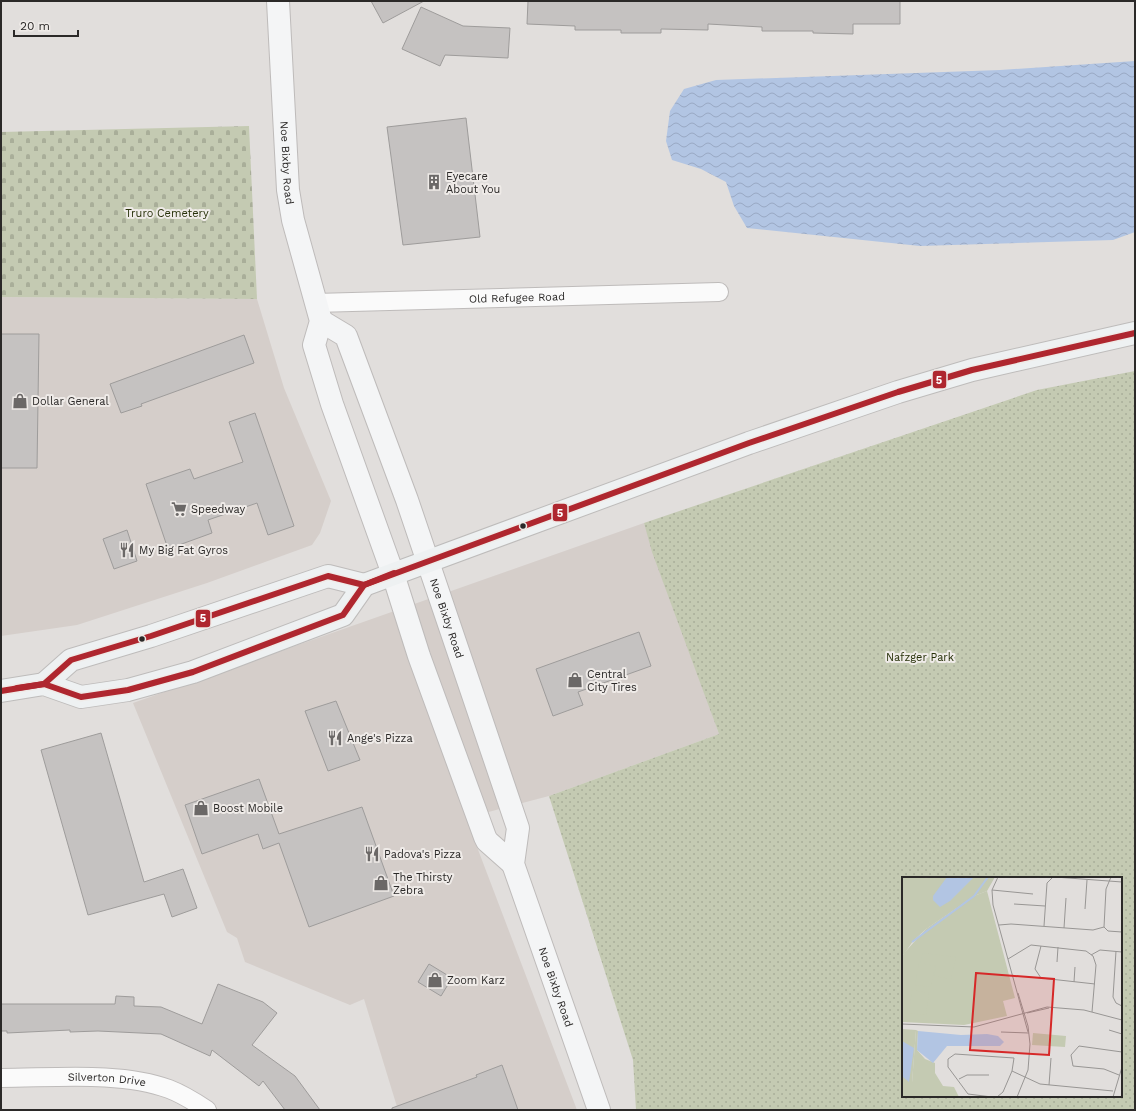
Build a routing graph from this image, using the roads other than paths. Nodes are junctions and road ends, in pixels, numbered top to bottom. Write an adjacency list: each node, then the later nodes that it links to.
1 (278, 1): 3 (street, Noe Bixby Road)
2 (719, 292): 3 (street, Old Refugee Road)
3 (318, 312): 5 (street, Noe Bixby Road); 6 (street, Noe Bixby Road)
4 (1135, 333): 5 (main road)
5 (428, 561): 6 (main road); 10 (street, Noe Bixby Road)
6 (394, 574): 7 (main road); 10 (street, Noe Bixby Road)
7 (364, 585): 8 (main road); 8 (main road)
8 (44, 684): 9 (main road)
9 (1, 691)
10 (513, 864): 13 (street, Noe Bixby Road)
11 (1, 1078): 12 (street, Silverton Drive)
12 (207, 1110)
13 (599, 1110)

